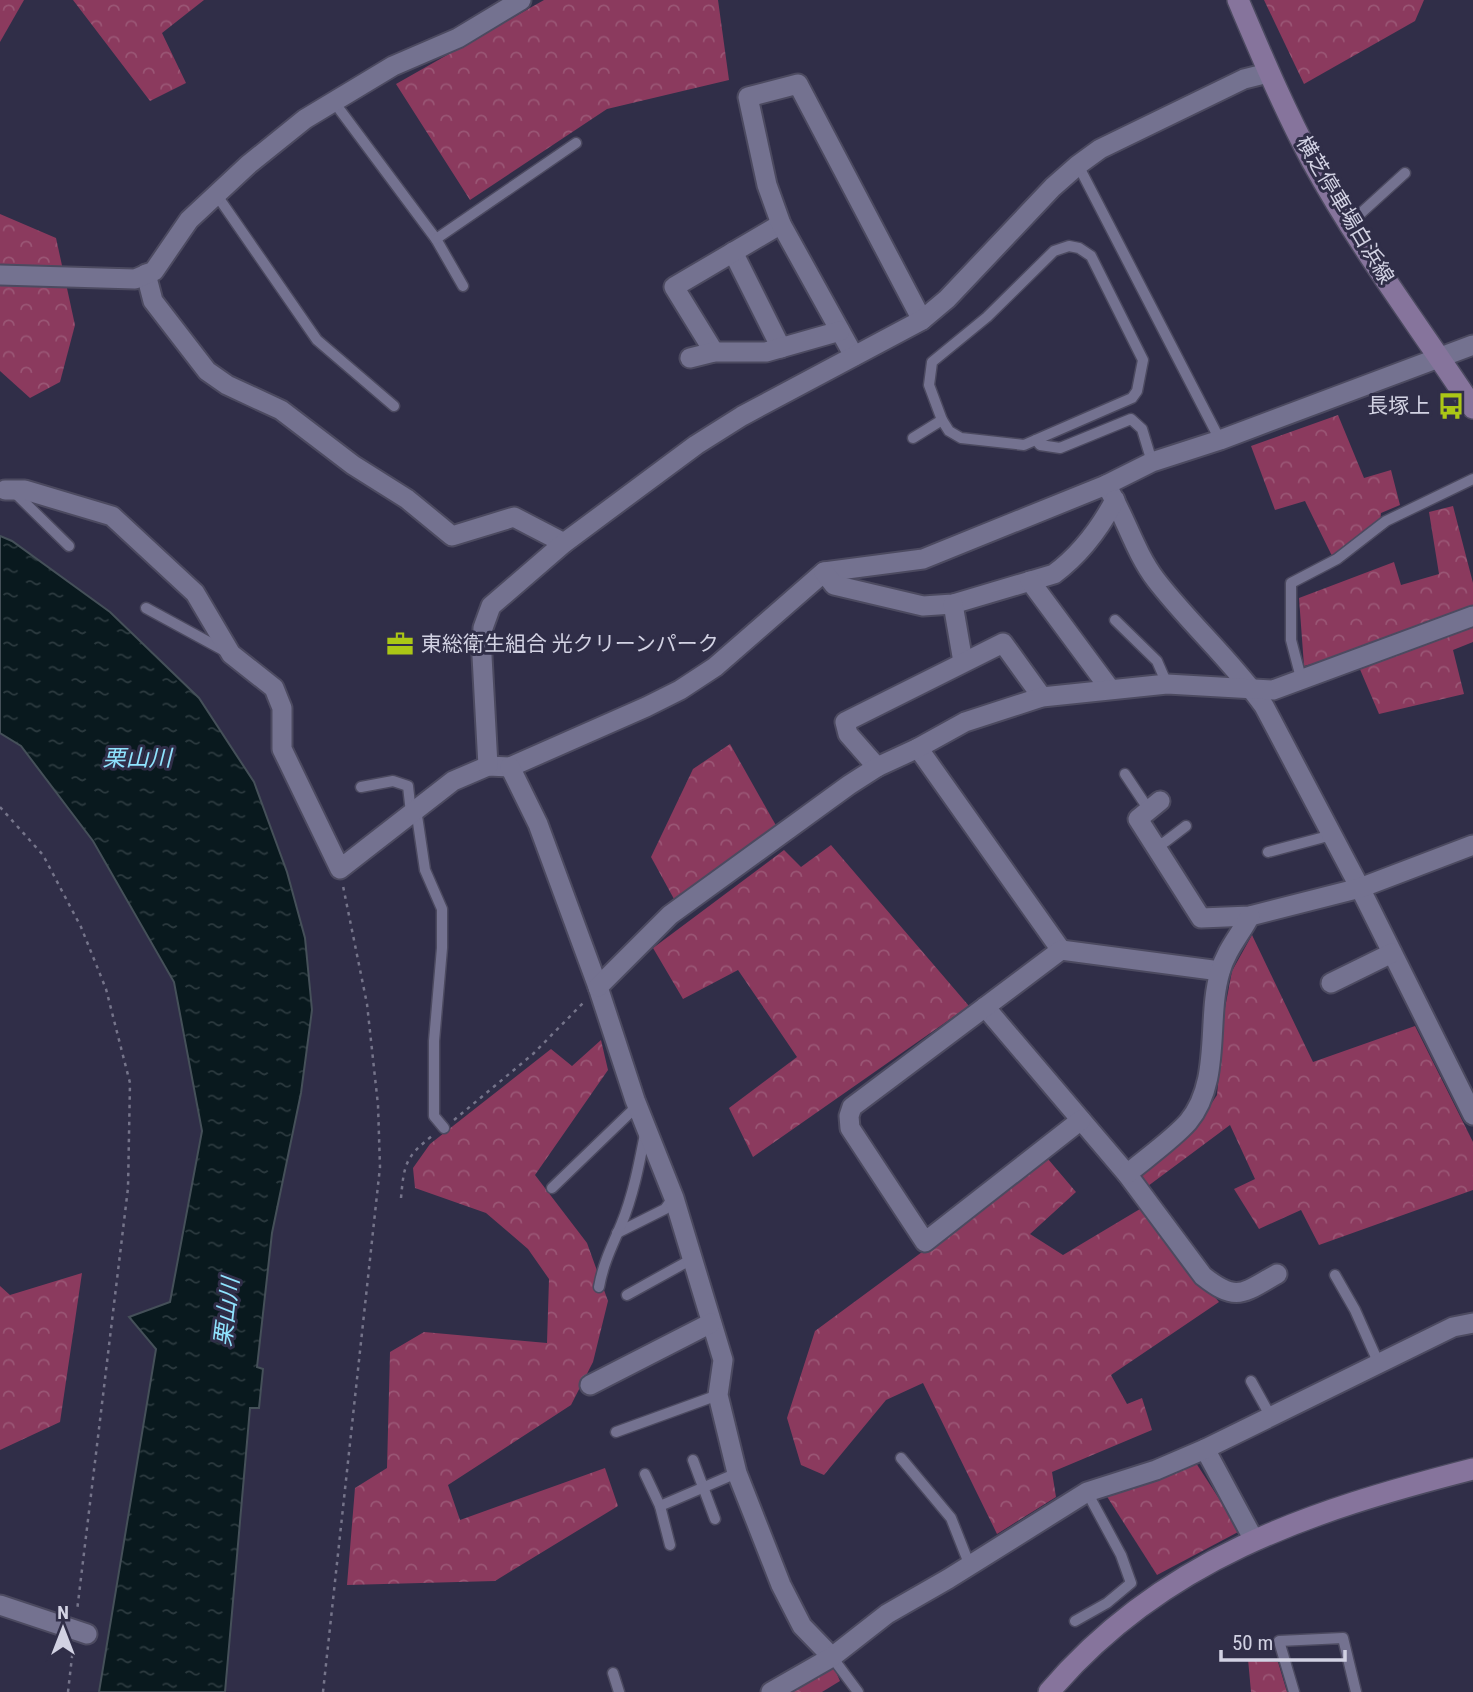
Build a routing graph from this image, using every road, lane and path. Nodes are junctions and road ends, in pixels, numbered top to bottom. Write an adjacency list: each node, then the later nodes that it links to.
1 (521, 0): 4 (street)
2 (1238, 0): 3 (street, 横芝停車場白浜線)
3 (1268, 72): 6 (street); 9 (street, 横芝停車場白浜線)
4 (334, 102): 8 (street); 11 (lane)
5 (576, 143): 11 (lane)
6 (1078, 164): 16 (street); 29 (lane)
7 (1405, 173): 9 (lane)
8 (216, 194): 13 (street); 24 (lane)
9 (1350, 223): 23 (street, 横芝停車場白浜線)
10 (780, 224): 12 (street); 16 (street); 17 (street)
11 (436, 239): 15 (lane)
12 (733, 252): 19 (street); 20 (street)
13 (146, 274): 14 (street); 34 (street)
14 (0, 275)
15 (463, 286)
16 (922, 320): 21 (street)
17 (840, 331): 19 (street); 21 (street)
18 (1473, 345): 23 (street)
19 (781, 348): 20 (street)
20 (714, 352): 22 (street)
21 (854, 356): 34 (street)
22 (690, 358)
23 (1440, 358): 25 (street, 横芝停車場白浜線); 29 (street)
24 (394, 406)
25 (1473, 408)
26 (942, 419): 27 (lane); 28 (lane); 28 (lane)
27 (913, 438)
28 (1036, 440): 30 (lane)
29 (1220, 440): 30 (street)
30 (1152, 462): 33 (street)
31 (1473, 479): 44 (lane)
32 (8, 490): 35 (lane); 42 (street)
33 (1111, 492): 36 (street); 37 (street); 47 (street)
34 (564, 543): 50 (street)
35 (69, 546)
36 (824, 572): 38 (street); 51 (street)
37 (1030, 581): 38 (street); 46 (street)
38 (953, 604): 43 (street)
39 (146, 608): 42 (lane)
40 (1473, 616): 44 (street)
41 (1115, 620): 45 (lane)
42 (231, 654): 63 (street)
43 (963, 662): 48 (street); 52 (street)
44 (1301, 678): 47 (street)
45 (1167, 684): 46 (street); 47 (street)
46 (1110, 689): 48 (street)
47 (1252, 689): 59 (street)
48 (1042, 697): 49 (street)
49 (918, 748): 52 (street); 66 (street)
50 (488, 766): 51 (street); 57 (street)
51 (510, 767): 70 (street)
52 (877, 767): 70 (street)
53 (1125, 774): 55 (lane)
54 (361, 787): 57 (lane)
55 (1154, 806): 61 (street)
56 (0, 807): 109 (path)
57 (414, 811): 63 (street); 76 (lane)
58 (1186, 826): 61 (lane)
59 (1332, 835): 62 (lane); 64 (street)
60 (1473, 845): 64 (street)
61 (1155, 846): 65 (street)
62 (1268, 852)
63 (340, 869): 115 (path)
64 (1360, 888): 65 (street); 67 (street)
65 (1250, 916): 68 (street)
66 (1061, 950): 68 (street); 71 (street)
67 (1392, 953): 69 (street); 73 (street)
68 (1220, 971): 77 (street)
69 (1331, 983)
70 (598, 987): 72 (street); 76 (path)
71 (985, 1007): 74 (street); 74 (street)
72 (637, 1106): 75 (street); 78 (lane)
73 (1473, 1115)
74 (1081, 1120): 77 (street)
75 (646, 1127): 80 (street); 81 (lane)
76 (444, 1128): 79 (path)
77 (1127, 1174): 83 (street)
78 (552, 1188)
79 (401, 1198)
80 (674, 1198): 81 (lane); 82 (street)
81 (617, 1233): 85 (lane)
82 (692, 1259): 86 (lane); 87 (street)
83 (1277, 1274)
84 (1335, 1275): 89 (lane)
85 (599, 1287)
86 (627, 1295)
87 (711, 1322): 91 (street); 92 (street)
88 (1473, 1322): 89 (street)
89 (1378, 1364): 93 (street)
90 (1251, 1381): 93 (lane)
91 (590, 1385)
92 (718, 1395): 94 (lane); 99 (street)
93 (1272, 1417): 95 (street)
94 (616, 1432)
95 (1205, 1450): 102 (street); 105 (street)
96 (901, 1458): 107 (lane)
97 (693, 1460): 101 (lane)
98 (1473, 1469): 105 (street)
99 (737, 1473): 101 (lane); 112 (street)
100 (645, 1475): 103 (lane)
101 (705, 1489): 103 (lane); 104 (lane)
102 (1087, 1492): 107 (street); 110 (lane)
103 (660, 1506): 106 (lane)
104 (715, 1519)
105 (1254, 1540): 119 (street)
106 (670, 1545)
107 (970, 1566): 112 (street)
108 (0, 1605): 111 (street)
109 (77, 1610)
110 (1075, 1621)
111 (81, 1636): 114 (path)
112 (832, 1657): 117 (street); 118 (lane)
113 (613, 1673): 116 (lane)
114 (68, 1692)
115 (323, 1692)
116 (620, 1692)
117 (771, 1692)
118 (858, 1692)
119 (1049, 1692)
120 (1294, 1692): 121 (lane)
121 (1356, 1692)

